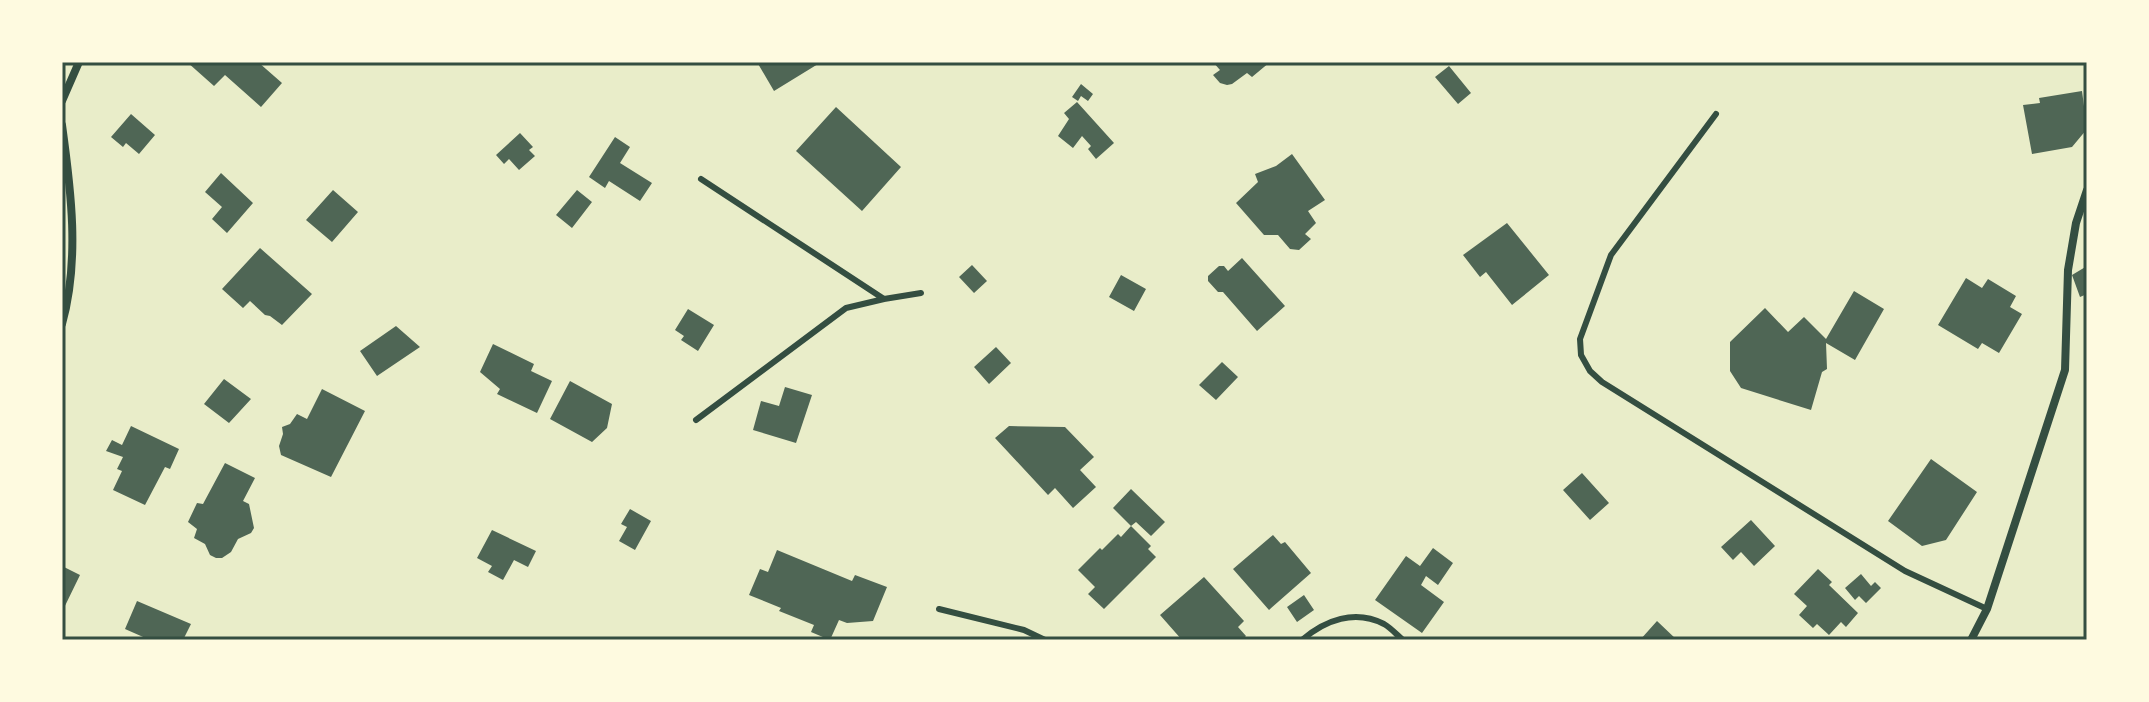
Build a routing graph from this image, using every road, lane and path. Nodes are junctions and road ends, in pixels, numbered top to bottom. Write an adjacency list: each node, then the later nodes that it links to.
1 (79, 62): 2 (street)
2 (62, 101)
3 (1716, 114): 12 (lane)
4 (62, 125): 9 (street)
5 (701, 179): 8 (lane)
6 (2087, 190): 12 (street)
7 (921, 293): 8 (lane)
8 (884, 299): 10 (lane)
9 (62, 324)
10 (696, 420)
11 (939, 609): 13 (lane)
12 (1987, 609): 16 (street)
13 (1045, 640)
14 (1302, 640): 15 (lane)
15 (1403, 640)
16 (1971, 640)

